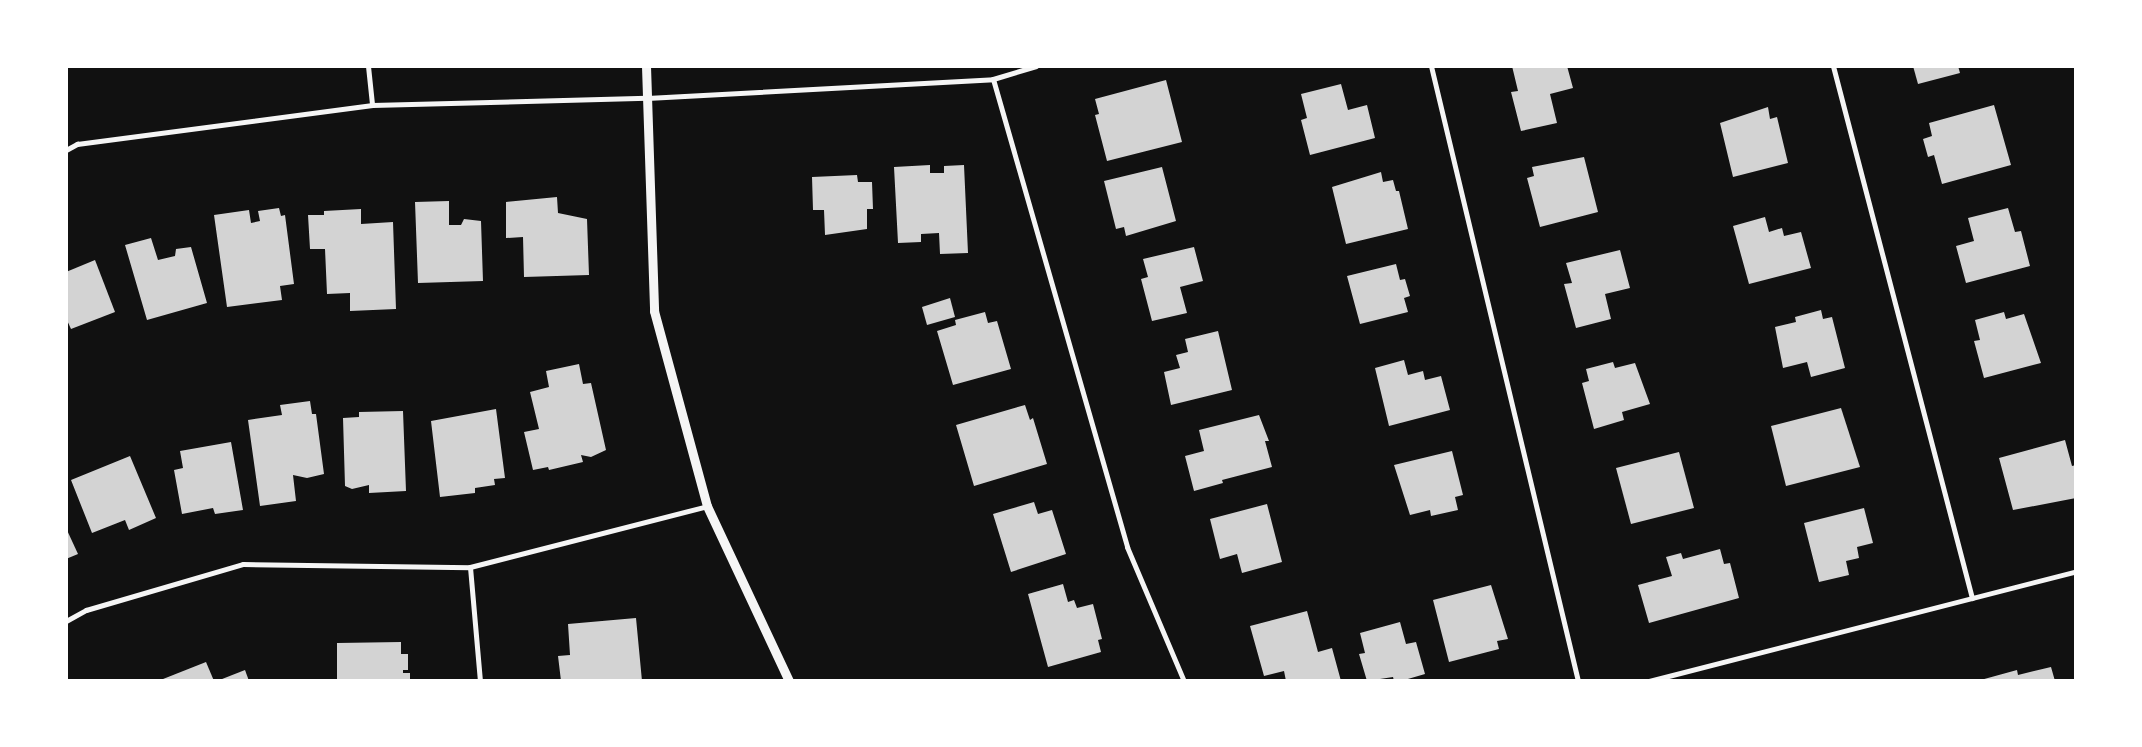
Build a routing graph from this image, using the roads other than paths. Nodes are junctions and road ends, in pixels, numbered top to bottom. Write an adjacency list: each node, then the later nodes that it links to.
1 (368, 66): 8 (street)
2 (646, 66): 7 (street)
3 (1036, 66): 6 (street)
4 (1431, 66): 18 (street)
5 (1833, 66): 13 (street)
6 (993, 79): 7 (street); 17 (street)
7 (647, 98): 8 (street); 10 (street)
8 (372, 105): 9 (street)
9 (66, 150)
10 (707, 506): 11 (street); 16 (street)
11 (470, 567): 14 (street); 15 (street)
12 (2076, 571): 13 (street)
13 (1972, 598): 19 (street)
14 (66, 621)
15 (480, 681)
16 (789, 681)
17 (1184, 681)
18 (1578, 681)
19 (1649, 681)

